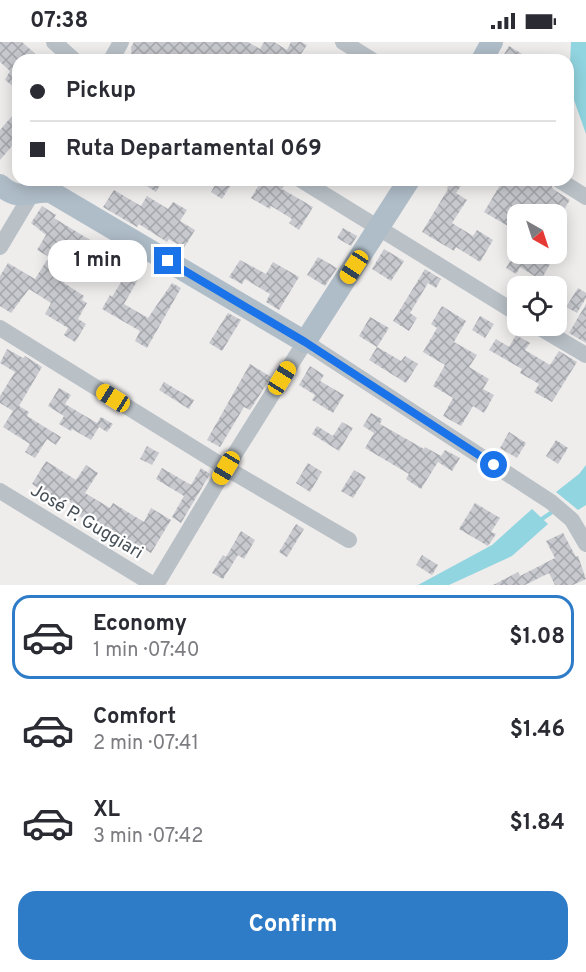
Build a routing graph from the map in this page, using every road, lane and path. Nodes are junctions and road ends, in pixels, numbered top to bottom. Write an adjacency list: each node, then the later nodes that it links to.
1 (54, 42): 3 (street)
2 (343, 42): 4 (street)
3 (67, 54)
4 (362, 54)
5 (0, 185): 6 (main road)
6 (36, 186): 12 (street); 16 (main road)
7 (310, 186): 11 (street)
8 (405, 186): 11 (main road)
9 (569, 186): 10 (street)
10 (586, 197)
11 (378, 230): 13 (street); 16 (main road)
12 (0, 246)
13 (507, 307)
14 (0, 328): 18 (street)
15 (554, 336): 17 (street)
16 (305, 342): 18 (street); 21 (street)
17 (586, 355)
18 (226, 468): 20 (street); 22 (street)
19 (0, 491): 22 (street, José P. Guggiari)
20 (349, 540)
21 (586, 544)
22 (155, 585)

